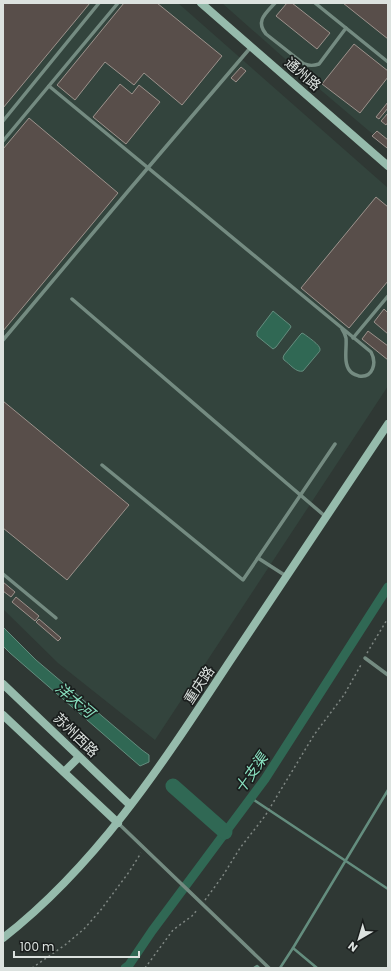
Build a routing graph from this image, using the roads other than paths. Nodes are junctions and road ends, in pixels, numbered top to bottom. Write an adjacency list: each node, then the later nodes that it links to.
1 (99, 3): 10 (lane)
2 (118, 3): 9 (lane)
3 (201, 3): 7 (street, 通州路)
4 (275, 3): 6 (lane)
5 (315, 3): 6 (lane)
6 (346, 28): 8 (lane)
7 (251, 47): 12 (street, 通州路); 13 (lane)
8 (388, 62)
9 (49, 86): 11 (lane); 13 (lane)
10 (3, 121)
11 (3, 141)
12 (387, 163)
13 (148, 168): 16 (lane); 18 (lane)
14 (388, 296): 17 (lane)
15 (72, 299): 22 (lane)
16 (342, 329): 17 (lane); 17 (lane)
17 (353, 338)
18 (3, 340)
19 (388, 424): 23 (street, 重庆路)
20 (335, 444): 22 (lane)
21 (102, 465): 24 (lane)
22 (300, 495): 23 (lane); 24 (lane)
23 (326, 517): 26 (street, 重庆路)
24 (258, 558): 26 (lane)
25 (3, 574): 27 (lane)
26 (286, 577): 34 (street, 重庆路)
27 (56, 618)
28 (365, 658): 29 (lane)
29 (388, 675)
30 (3, 684): 32 (street, 苏州西路)
31 (3, 715): 33 (street)
32 (79, 757): 33 (street); 34 (street, 苏州西路)
33 (64, 772): 35 (street)
34 (130, 805): 35 (street, 重庆路)
35 (118, 823): 36 (street, 重庆路); 37 (lane)
36 (3, 938)
37 (269, 968)

